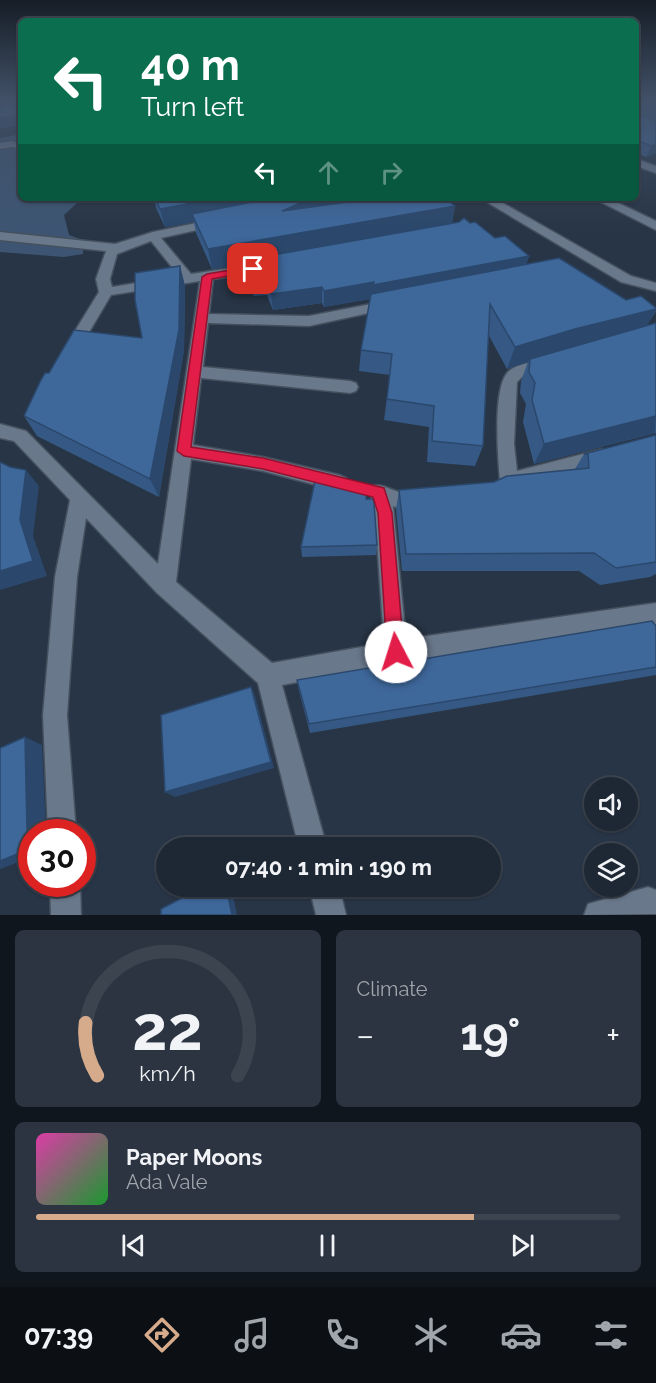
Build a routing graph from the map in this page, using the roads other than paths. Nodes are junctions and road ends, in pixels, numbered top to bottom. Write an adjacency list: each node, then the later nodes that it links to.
1 (18, 145): 2 (street)
2 (0, 146)
3 (639, 163): 4 (street)
4 (656, 170)
5 (491, 201): 15 (street)
6 (604, 201): 8 (street)
7 (233, 220): 10 (street)
8 (656, 226)
9 (0, 236): 11 (street)
10 (153, 236): 11 (street); 14 (street)
11 (116, 248): 16 (street)
12 (278, 264): 13 (street)
13 (207, 277): 14 (street); 18 (street)
14 (189, 280): 16 (street)
15 (656, 287)
16 (106, 292): 20 (street)
17 (411, 300): 18 (street)
18 (200, 318): 21 (street)
19 (566, 358): 25 (street)
20 (63, 364)
21 (195, 372): 22 (street); 24 (street)
22 (350, 387)
23 (16, 431): 28 (street)
24 (184, 451): 26 (street); 29 (street)
25 (622, 451)
26 (367, 489): 27 (street); 31 (street)
27 (442, 496)
28 (80, 497): 29 (street); 33 (street)
29 (165, 586): 32 (street)
30 (648, 622): 31 (street)
31 (396, 652): 32 (street)
32 (268, 676): 34 (street)
33 (61, 819)
34 (310, 837)
35 (65, 897): 38 (street)
36 (327, 897): 39 (street)
37 (648, 902): 40 (street)
38 (66, 915)
39 (331, 915)
40 (599, 915)

